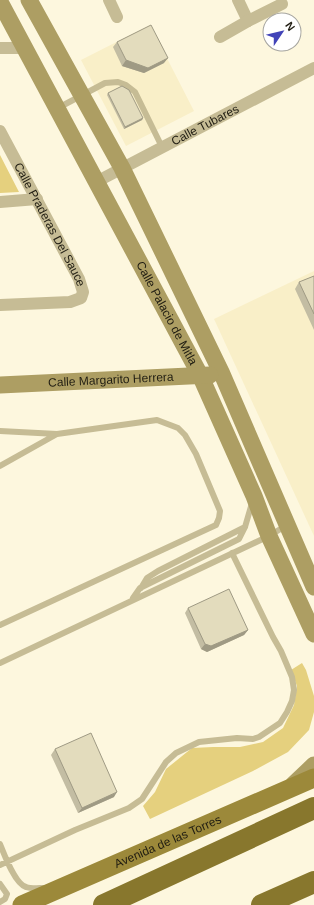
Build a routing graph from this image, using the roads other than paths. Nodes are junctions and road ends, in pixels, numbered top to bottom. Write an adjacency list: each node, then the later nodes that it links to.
1 (29, 0): 12 (main road, Calle Palacio de Mitla)
2 (109, 0): 6 (street)
3 (238, 0): 7 (street)
4 (0, 2): 10 (main road, Calle Palacio de Mitla)
5 (282, 4): 7 (street)
6 (117, 17)
7 (248, 21): 8 (street)
8 (220, 37)
9 (0, 48): 10 (street)
10 (25, 48): 13 (main road, Calle Palacio de Mitla)
11 (314, 68): 15 (street, Calle Tubares)
12 (82, 95): 13 (lane); 15 (lane); 16 (main road, Calle Palacio de Mitla)
13 (57, 109): 17 (main road, Calle Palacio de Mitla)
14 (0, 131): 18 (street, Calle Praderas Del Sauce)
15 (162, 147): 16 (street, Calle Tubares)
16 (122, 168): 17 (street, Calle Tubares); 21 (main road, Calle Palacio de Mitla)
17 (96, 182): 22 (main road, Calle Palacio de Mitla)
18 (37, 199): 19 (street); 20 (street, Calle Praderas Del Sauce)
19 (0, 202)
20 (0, 304)
21 (222, 374): 22 (main road, Calle Margarito Herrera); 28 (main road, Calle Palacio de Mitla)
22 (200, 375): 23 (main road, Calle Margarito Herrera); 27 (main road, Calle Palacio de Mitla)
23 (0, 385)
24 (0, 431): 25 (lane)
25 (57, 434): 26 (lane); 33 (lane)
26 (0, 466)
27 (254, 496): 29 (main road, Calle Palacio de Mitla); 32 (lane)
28 (286, 525): 29 (lane); 31 (main road, Calle Palacio de Mitla)
29 (268, 536): 30 (lane); 34 (main road, Calle Palacio de Mitla)
30 (232, 553): 32 (lane); 41 (lane)
31 (314, 587)
32 (132, 600): 35 (lane)
33 (0, 626)
34 (314, 634)
35 (0, 663)
36 (314, 765): 38 (main road)
37 (314, 778): 38 (main road, Avenida de las Torres)
38 (287, 791): 45 (main road, Avenida de las Torres)
39 (314, 808): 48 (highway)
40 (0, 844): 41 (lane)
41 (8, 861): 42 (lane); 45 (lane)
42 (0, 865)
43 (314, 882): 49 (highway)
44 (0, 884): 46 (lane)
45 (62, 888): 47 (main road, Avenida de las Torres)
46 (0, 902)
47 (22, 905)
48 (104, 905)
49 (262, 905)

